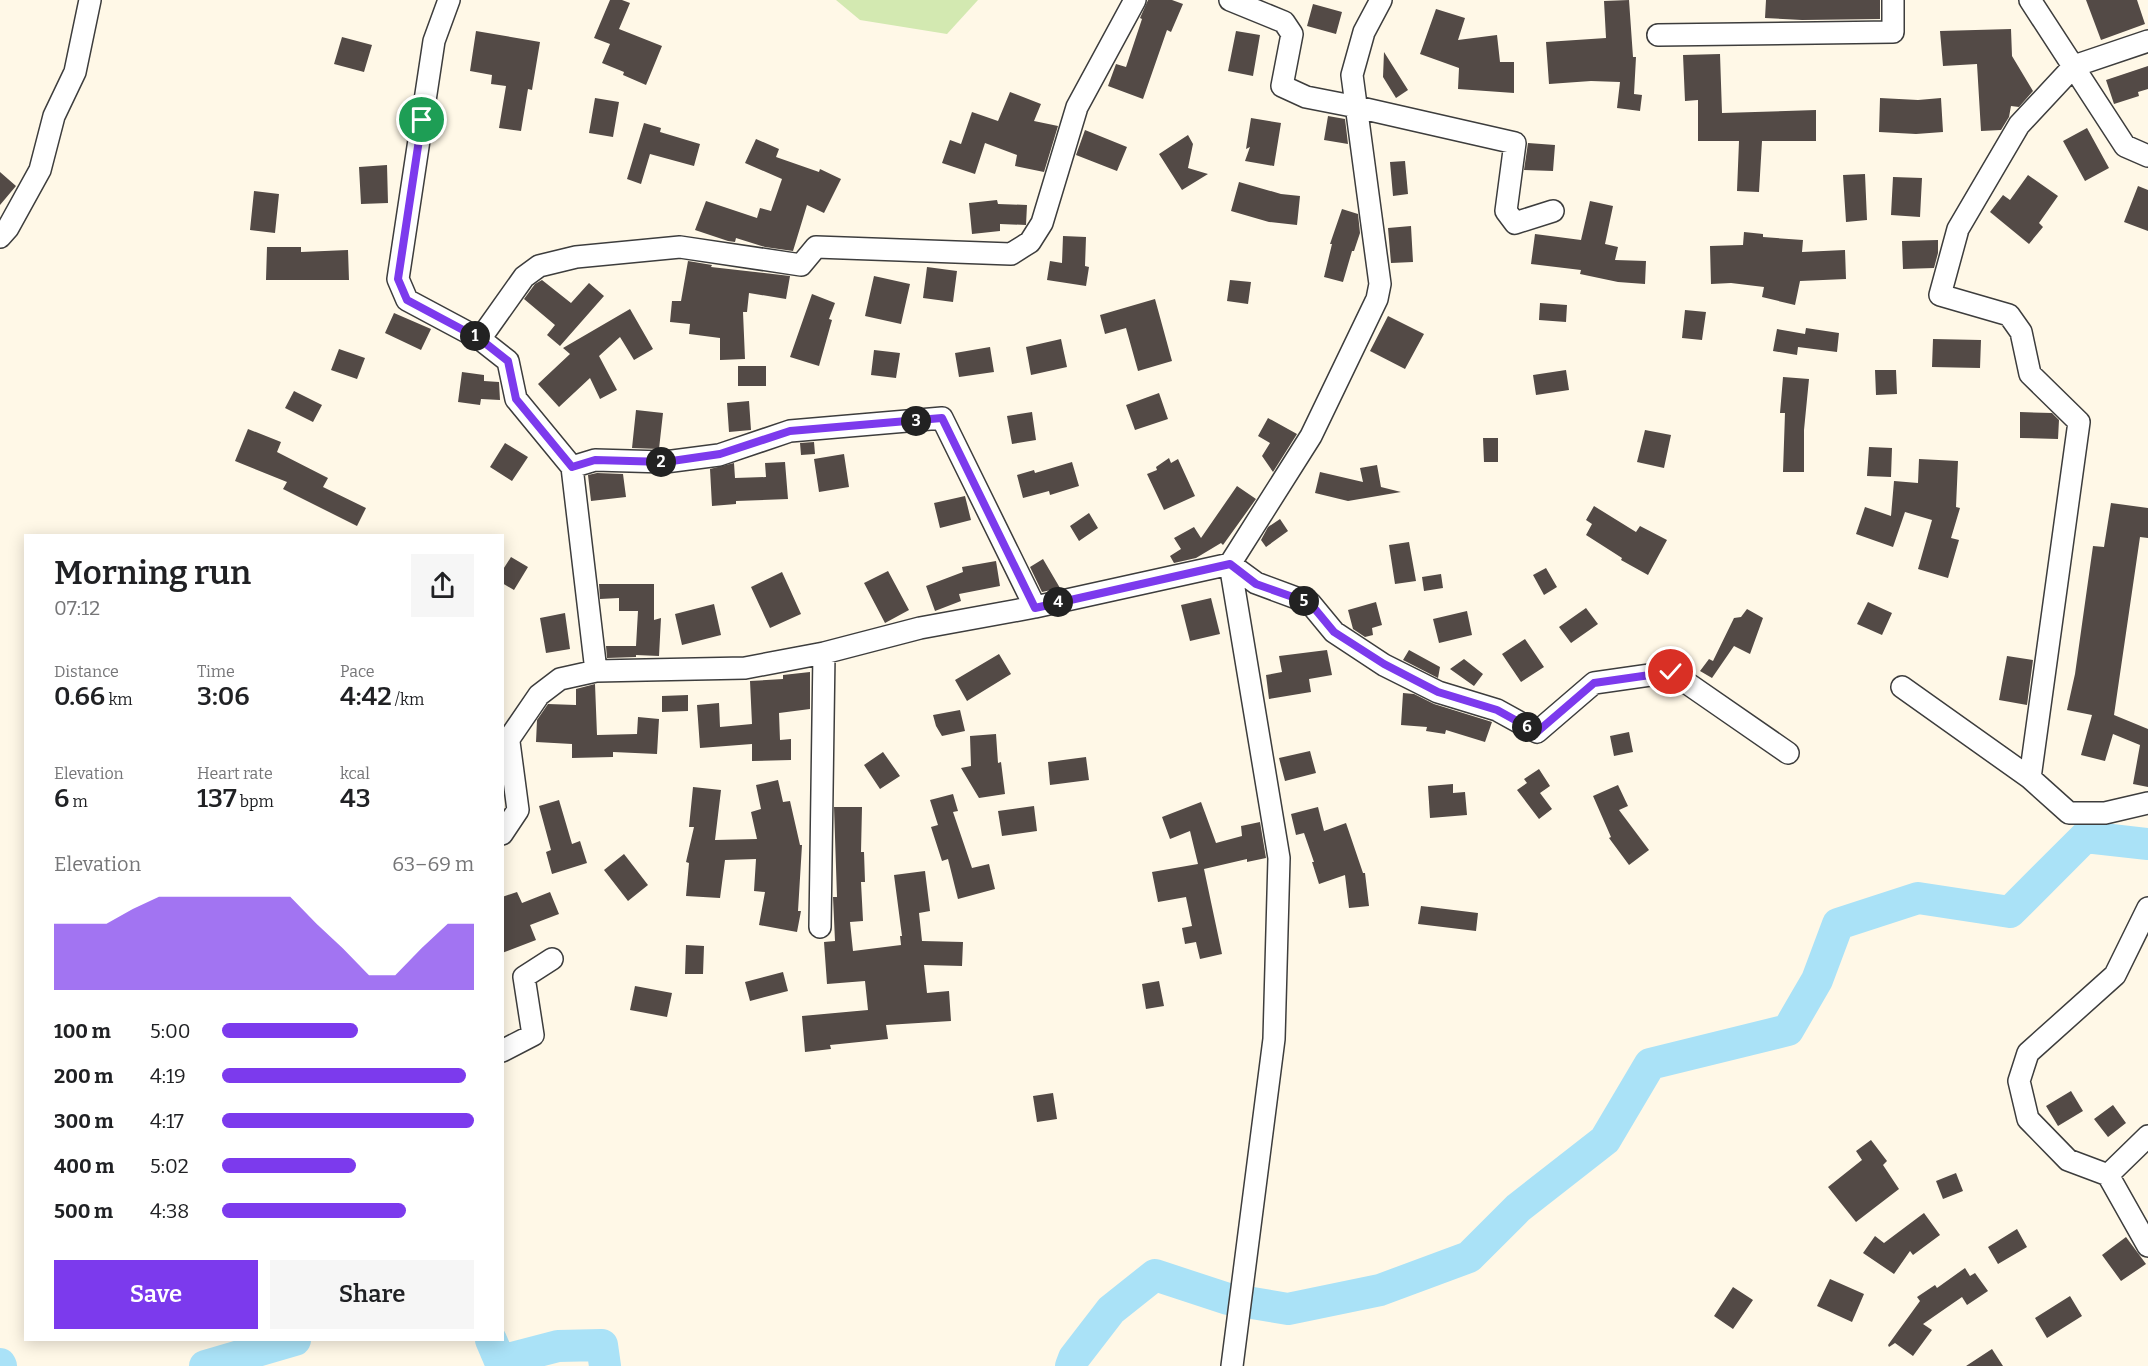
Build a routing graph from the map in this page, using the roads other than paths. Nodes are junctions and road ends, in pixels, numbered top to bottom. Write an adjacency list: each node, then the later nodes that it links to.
1 (90, 0): 14 (street)
2 (449, 0): 15 (street)
3 (1135, 0): 15 (street)
4 (1230, 0): 11 (street)
5 (1381, 0): 11 (street)
6 (1893, 0): 8 (street)
7 (2030, 0): 10 (street)
8 (1658, 35)
9 (2148, 41): 10 (street)
10 (2074, 66): 12 (street); 24 (street)
11 (1357, 107): 13 (street); 17 (street)
12 (2148, 156)
13 (1553, 211)
14 (3, 229)
15 (480, 339): 16 (street)
16 (572, 467): 18 (street); 20 (street)
17 (1230, 564): 18 (street); 23 (street); 34 (street)
18 (1035, 608): 19 (street)
19 (824, 653): 20 (street); 28 (street)
20 (596, 671): 22 (street)
21 (1902, 687): 24 (street)
22 (506, 745): 26 (street)
23 (1788, 753)
24 (2030, 778): 25 (street)
25 (2148, 803)
26 (504, 831)
27 (2148, 908): 32 (street)
28 (819, 927)
29 (552, 959): 30 (street)
30 (504, 1050)
31 (2148, 1136): 32 (street)
32 (2109, 1175): 33 (street)
33 (2148, 1246)
34 (1232, 1366)

